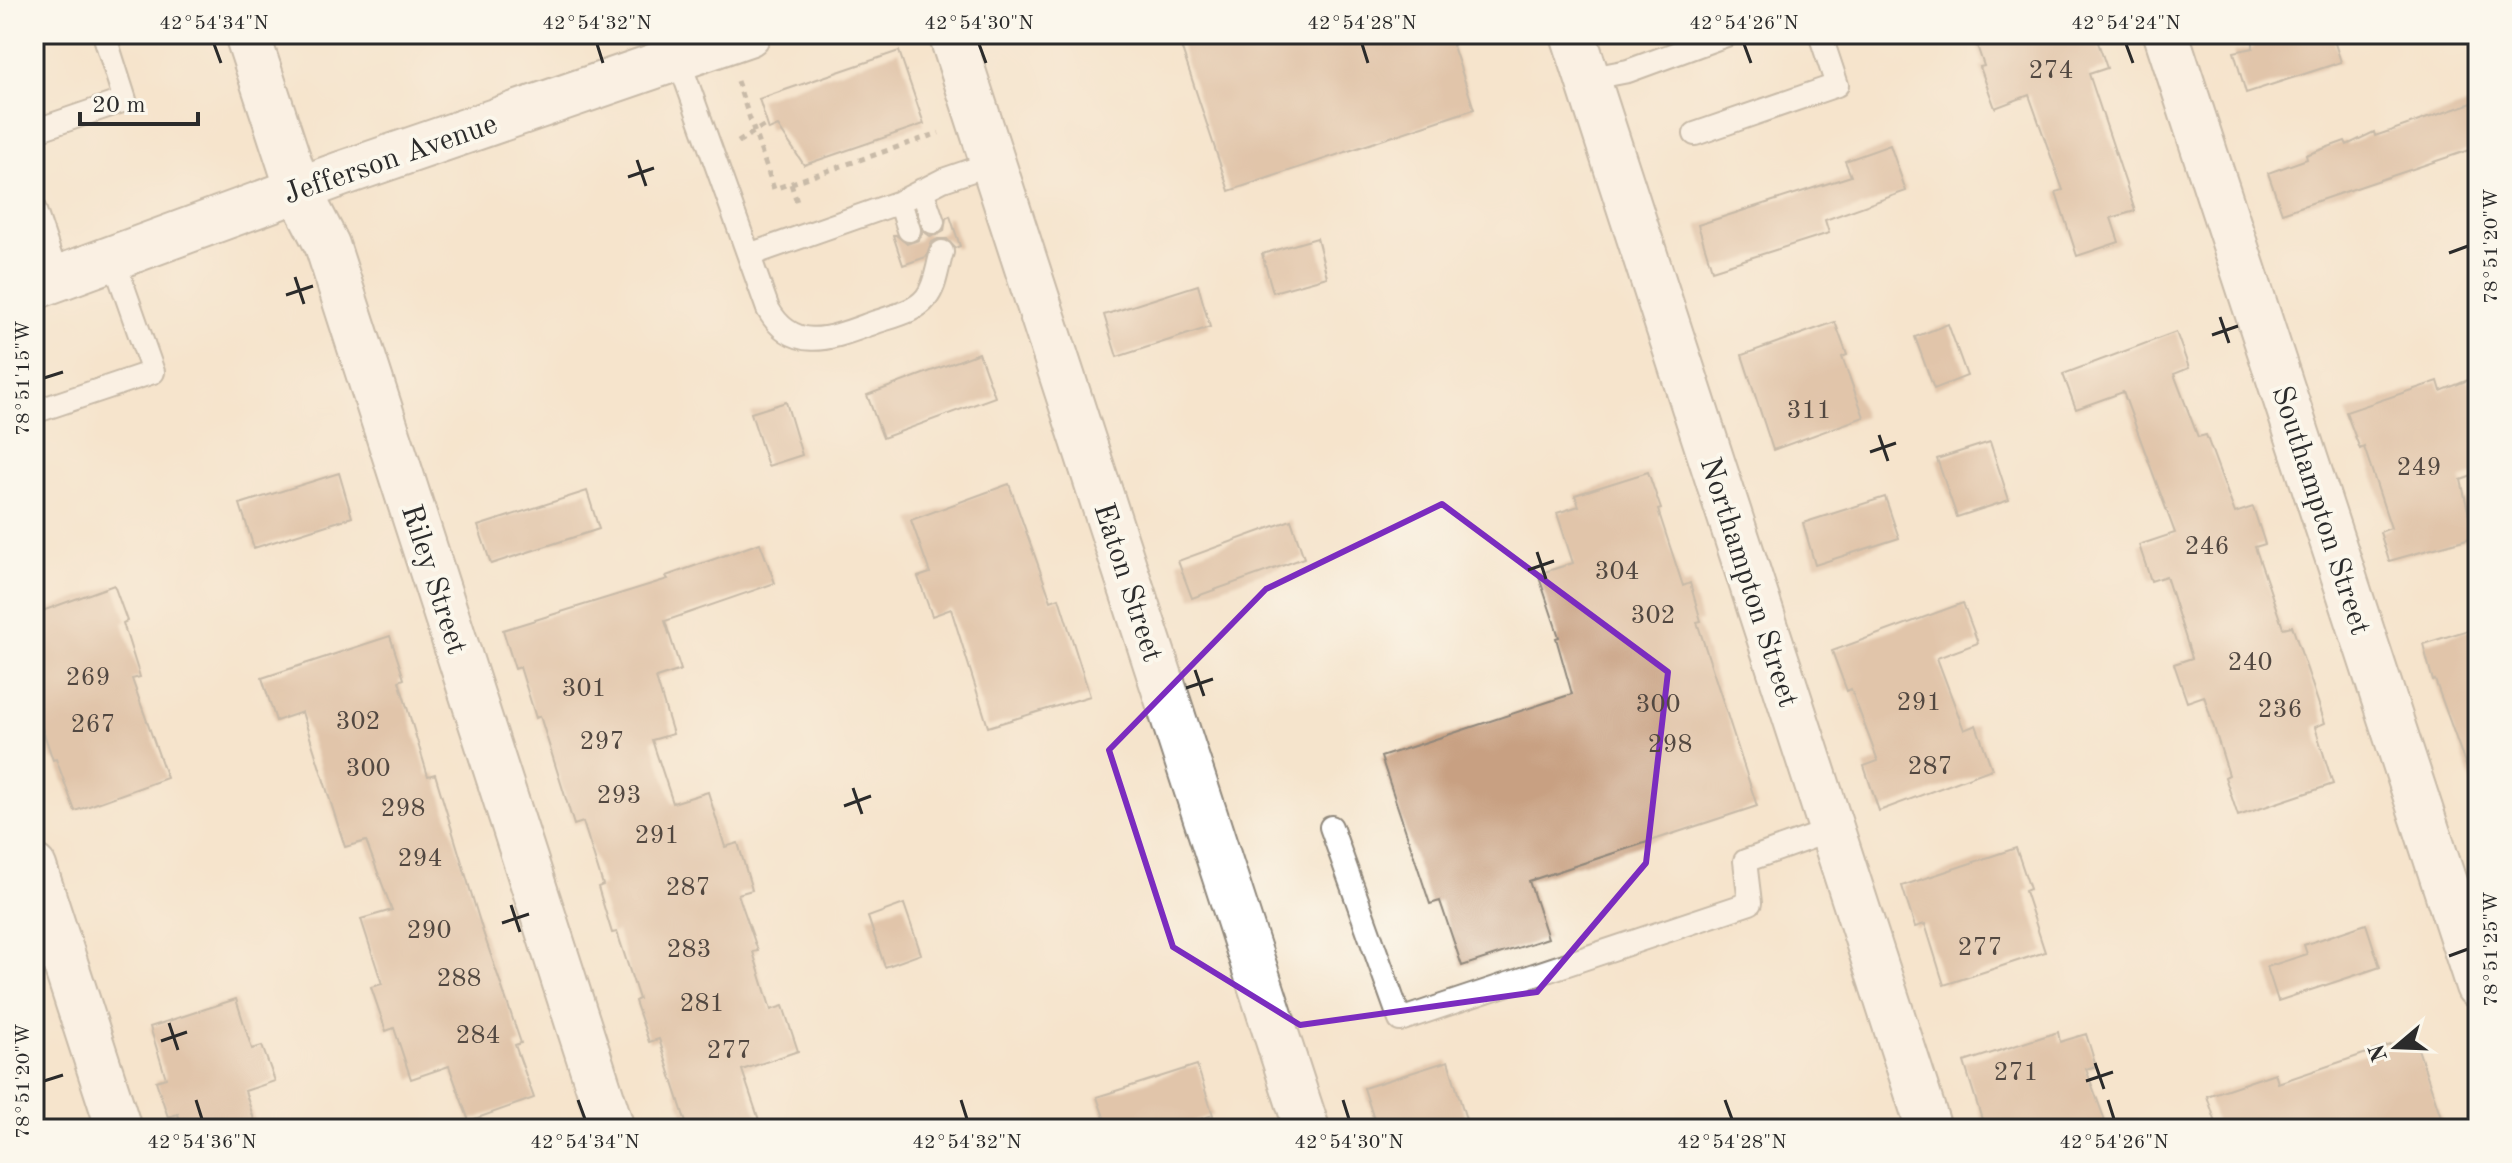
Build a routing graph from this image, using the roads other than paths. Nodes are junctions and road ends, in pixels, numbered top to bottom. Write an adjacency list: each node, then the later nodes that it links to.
1 (104, 34): 11 (lane)
2 (247, 34): 14 (street, Riley Street)
3 (748, 34): 9 (street, Jefferson Avenue)
4 (951, 34): 13 (street, Eaton Street)
5 (1573, 34): 10 (street, Northampton Street)
6 (1729, 34): 10 (lane)
7 (1820, 34): 12 (lane)
8 (2166, 34): 28 (street, Southampton Street)
9 (678, 58): 14 (street, Jefferson Avenue); 20 (lane)
10 (1587, 79): 26 (street, Northampton Street)
11 (34, 131)
12 (1695, 134)
13 (993, 163): 15 (lane); 31 (street, Eaton Street)
14 (298, 189): 21 (street, Jefferson Avenue); 30 (street, Riley Street)
15 (922, 190): 16 (lane); 18 (lane)
16 (900, 202): 19 (lane); 20 (lane)
17 (34, 208): 23 (lane)
18 (933, 222)
19 (909, 230)
20 (749, 255): 22 (lane)
21 (113, 258): 23 (street, Jefferson Avenue); 24 (lane)
22 (932, 261)
23 (46, 283)
24 (34, 412)
25 (1331, 827): 26 (lane)
26 (1832, 830): 32 (street, Northampton Street)
27 (34, 867): 29 (street)
28 (2478, 986)
29 (119, 1129)
30 (612, 1129)
31 (1307, 1129)
32 (1929, 1129)

